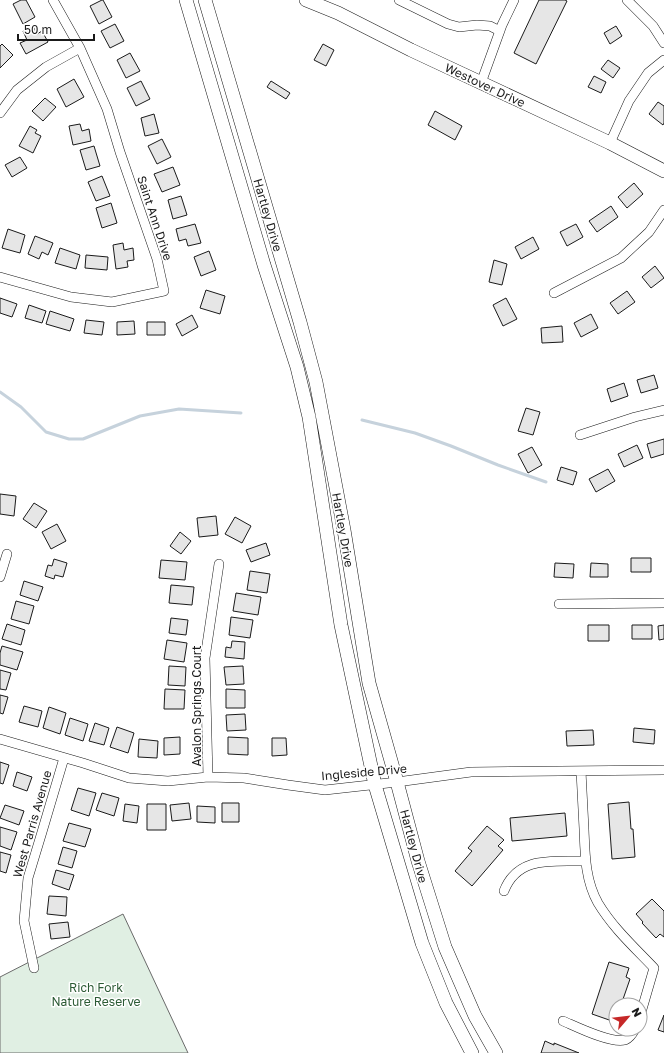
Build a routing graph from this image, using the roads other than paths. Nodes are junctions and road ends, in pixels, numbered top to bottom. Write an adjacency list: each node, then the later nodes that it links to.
1 (53, 0): 10 (street, Saint Ann Drive)
2 (186, 0): 32 (street, Hartley Drive)
3 (205, 0): 31 (street, Hartley Drive)
4 (306, 0): 12 (street, Westover Drive)
5 (400, 0): 8 (street)
6 (514, 0): 8 (street)
7 (627, 0): 9 (street)
8 (500, 32): 12 (street)
9 (664, 43)
10 (80, 48): 13 (street); 17 (street, Saint Ann Drive)
11 (664, 60): 14 (street)
12 (481, 83): 14 (street, Westover Drive)
13 (0, 114)
14 (610, 143): 15 (street, Westover Drive)
15 (664, 172)
16 (664, 210): 18 (street)
17 (0, 277)
18 (554, 293)
19 (664, 410): 20 (street)
20 (580, 435)
21 (7, 554): 23 (street)
22 (220, 564): 30 (street, Avalon Springs Court)
23 (0, 577)
24 (664, 603): 25 (street)
25 (559, 604)
26 (0, 739): 27 (street, Ingleside Drive)
27 (64, 758): 30 (street, Ingleside Drive); 35 (street, West Parris Avenue)
28 (664, 770): 29 (street, Ingleside Drive)
29 (581, 771): 31 (street, Ingleside Drive); 33 (street)
30 (208, 777): 32 (street, Ingleside Drive)
31 (397, 782): 32 (street, Ingleside Drive); 40 (street, Hartley Drive)
32 (375, 785): 39 (street, Hartley Drive)
33 (586, 861): 34 (street); 36 (street)
34 (504, 891)
35 (34, 968)
36 (646, 997)
37 (563, 1021): 38 (street)
38 (630, 1037)
39 (472, 1053)
40 (496, 1053)

